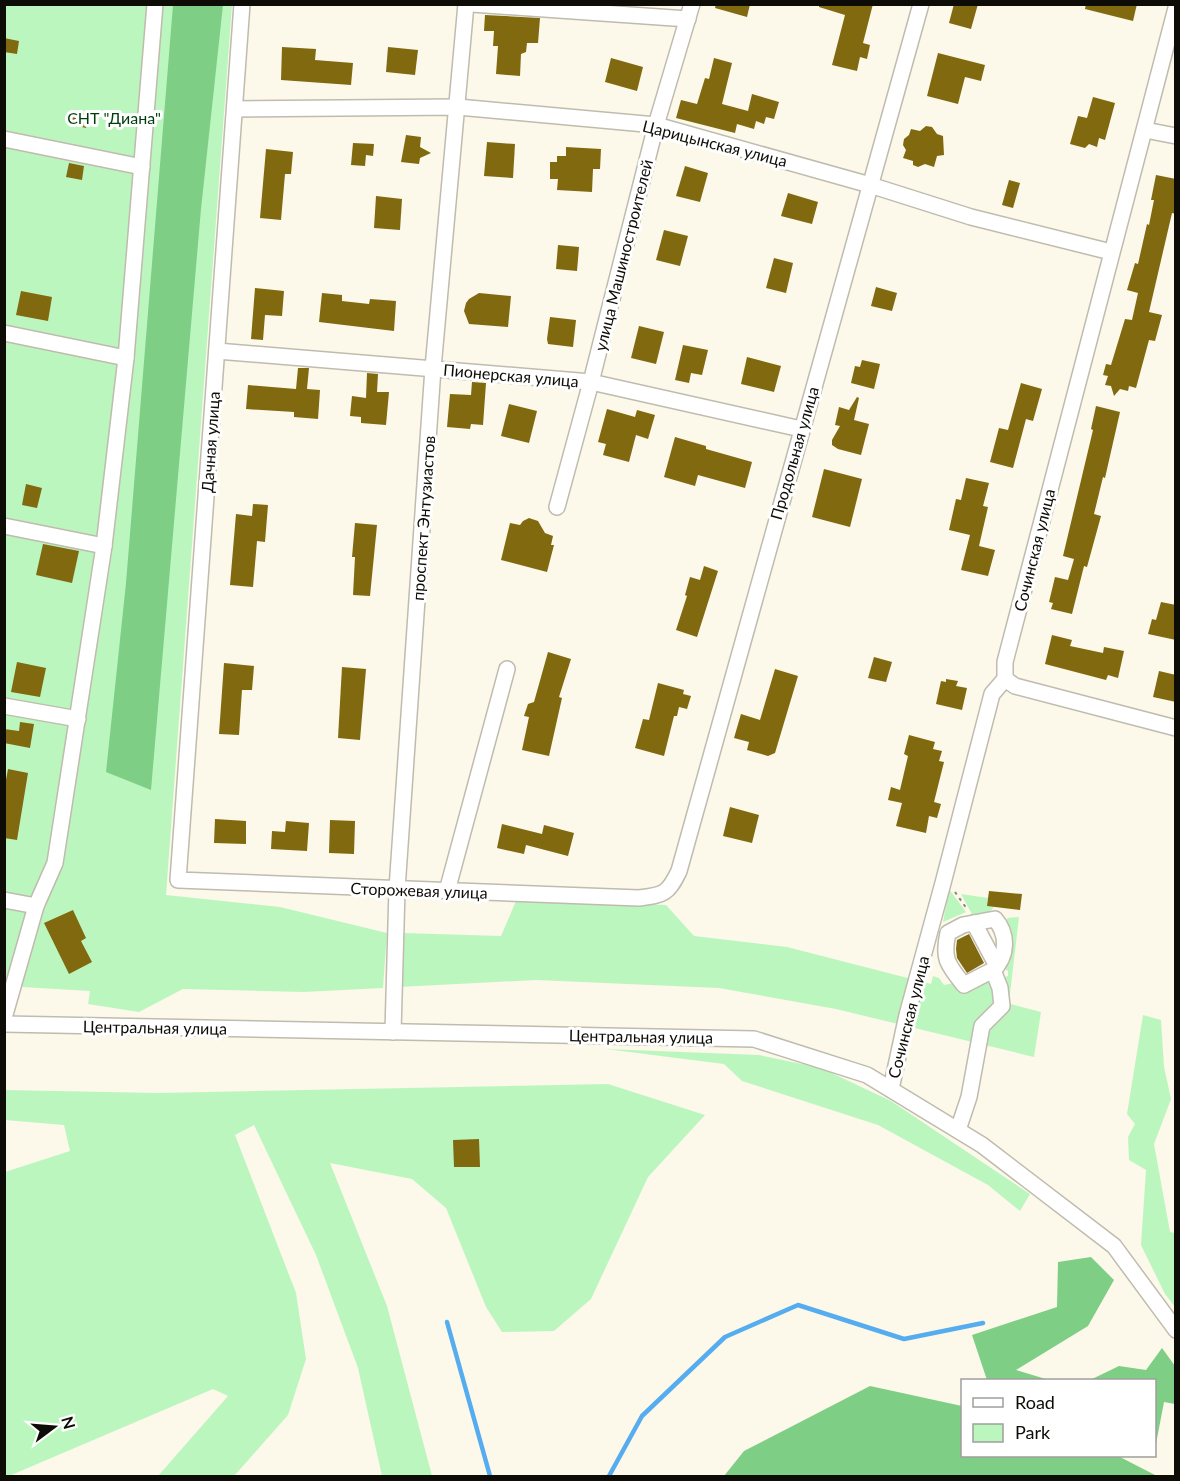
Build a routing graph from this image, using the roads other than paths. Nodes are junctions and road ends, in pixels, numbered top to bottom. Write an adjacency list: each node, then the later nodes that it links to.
1 (155, 4): 14 (street)
2 (242, 4): 9 (street, Дачная улица)
3 (466, 4): 8 (street, проспект Энтузиастов)
4 (472, 4): 7 (street)
5 (921, 4): 15 (street, Продольная улица)
6 (1176, 8): 11 (street, Сочинская улица)
7 (690, 12): 10 (street, улица Машиностроителей)
8 (458, 107): 9 (street, Царицынская улица); 10 (street, Царицынская улица); 20 (street, проспект Энтузиастов)
9 (235, 109): 18 (street, Дачная улица)
10 (656, 125): 15 (street, Царицынская улица); 21 (street, улица Машиностроителей)
11 (1145, 130): 12 (street); 16 (street, Сочинская улица)
12 (1176, 136)
13 (4, 139): 14 (street)
14 (142, 167): 19 (street)
15 (870, 185): 16 (street, Царицынская улица); 22 (street, Продольная улица)
16 (1111, 252): 27 (street, Сочинская улица)
17 (4, 333): 19 (street)
18 (217, 351): 20 (street, Пионерская улица); 31 (street, Дачная улица)
19 (126, 358): 25 (street)
20 (433, 368): 21 (street, Пионерская улица); 32 (street, проспект Энтузиастов)
21 (591, 382): 22 (street, Пионерская улица); 23 (street, улица Машиностроителей)
22 (801, 429): 34 (street, Продольная улица)
23 (557, 507)
24 (4, 526): 25 (street)
25 (104, 546): 29 (street)
26 (507, 669): 33 (street)
27 (1005, 679): 30 (street); 42 (street, Сочинская улица)
28 (4, 706): 29 (street)
29 (78, 719): 36 (street)
30 (1176, 728)
31 (178, 880): 32 (street, Сторожевая улица)
32 (397, 889): 33 (street, Сторожевая улица); 41 (street, проспект Энтузиастов)
33 (447, 891): 34 (street, Сторожевая улица)
34 (660, 895)
35 (4, 900): 36 (street)
36 (36, 906): 39 (street)
37 (974, 923): 38 (street); 38 (street); 38 (street)
38 (995, 968): 43 (street)
39 (4, 1018)
40 (4, 1024): 41 (street, Центральная улица)
41 (393, 1032): 42 (street, Центральная улица)
42 (891, 1089): 43 (street, Центральная улица)
43 (958, 1130): 44 (street, Центральная улица)
44 (1176, 1330)

